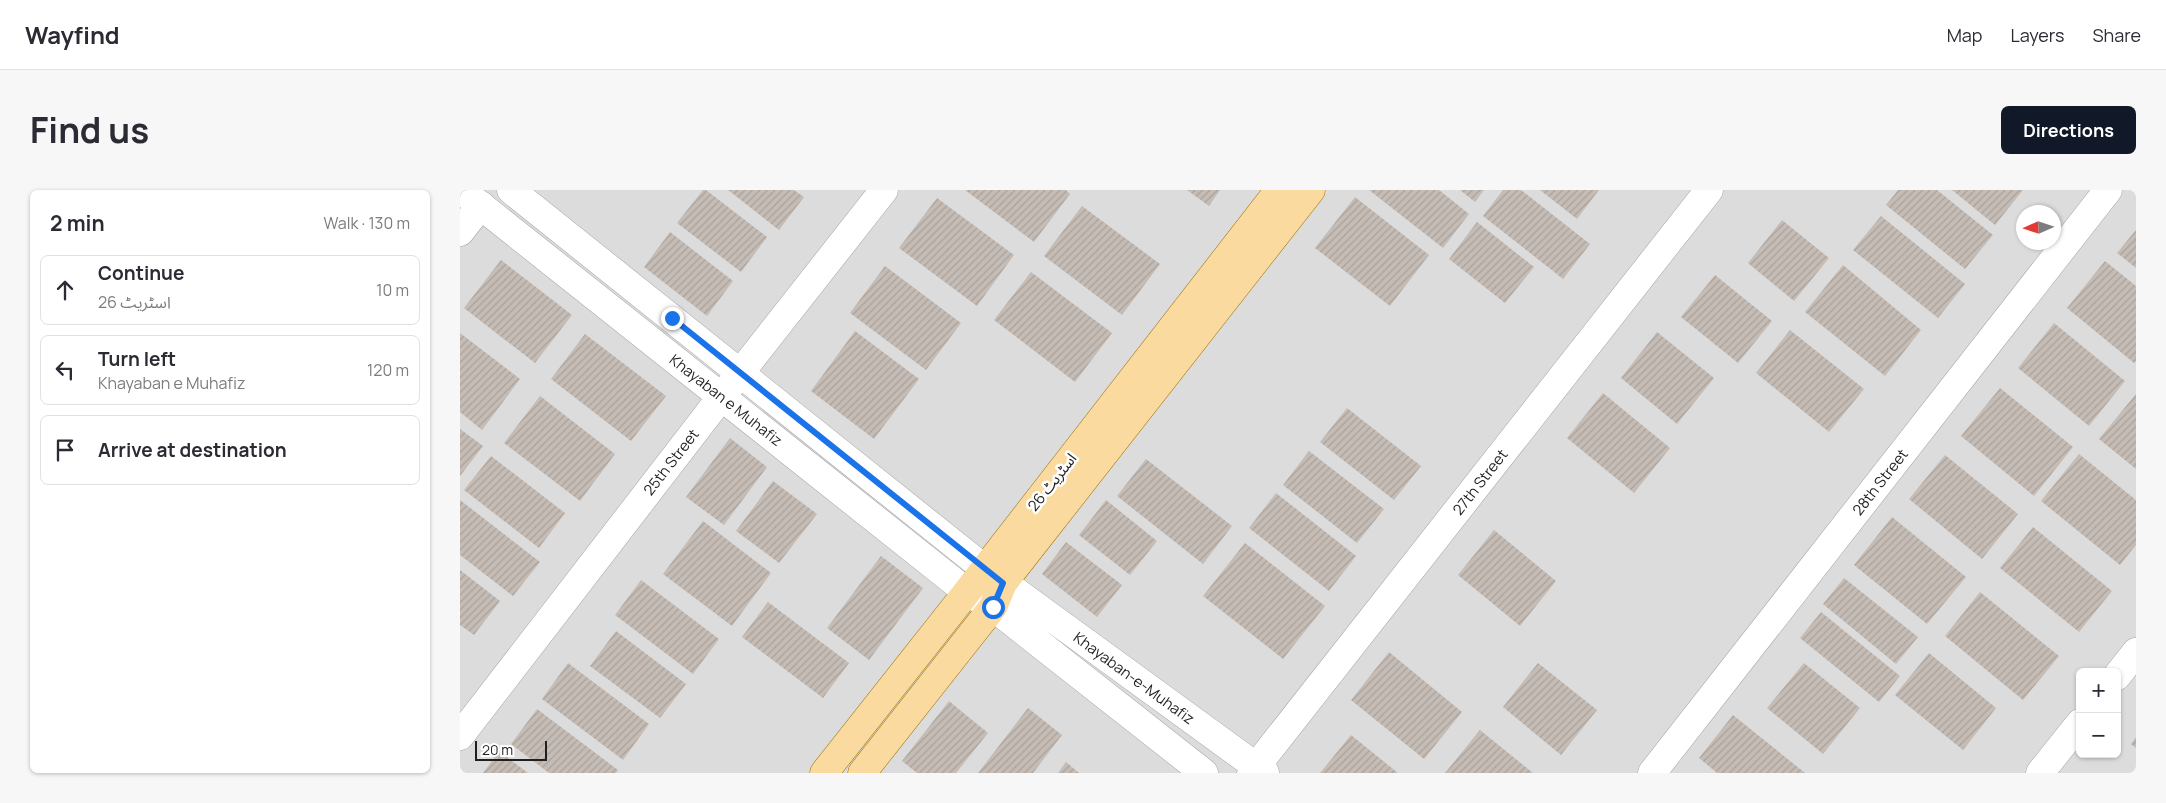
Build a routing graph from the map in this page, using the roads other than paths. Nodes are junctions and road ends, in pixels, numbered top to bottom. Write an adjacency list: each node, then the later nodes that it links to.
1 (510, 190): 9 (street, Khayaban e Muhafiz)
2 (884, 190): 9 (street, 25th Street)
3 (1278, 190): 11 (main road, اسٹریٹ 26)
4 (1311, 190): 11 (main road, اسٹریٹ 26)
5 (1709, 190): 17 (street, 27th Street)
6 (2108, 190): 21 (street, 28th Street)
7 (471, 198): 8 (street); 10 (street, Khayaban e Muhafiz)
8 (460, 232)
9 (741, 372): 10 (street, 25th Street); 11 (street, Khayaban e Muhafiz)
10 (722, 396): 12 (street, Khayaban e Muhafiz); 16 (street, 25th Street)
11 (994, 586): 12 (main road, اسٹریٹ 26); 17 (street, Khayaban-e-Muhafiz); 19 (main road, اسٹریٹ 26); 20 (street, Khayaban-e-Muhafiz)
12 (968, 592): 18 (main road, اسٹریٹ 26)
13 (2136, 652): 14 (street)
14 (2121, 671)
15 (2076, 728): 22 (street)
16 (460, 736)
17 (1257, 771)
18 (824, 773)
19 (862, 773)
20 (1204, 773)
21 (1652, 773)
22 (2040, 773)

